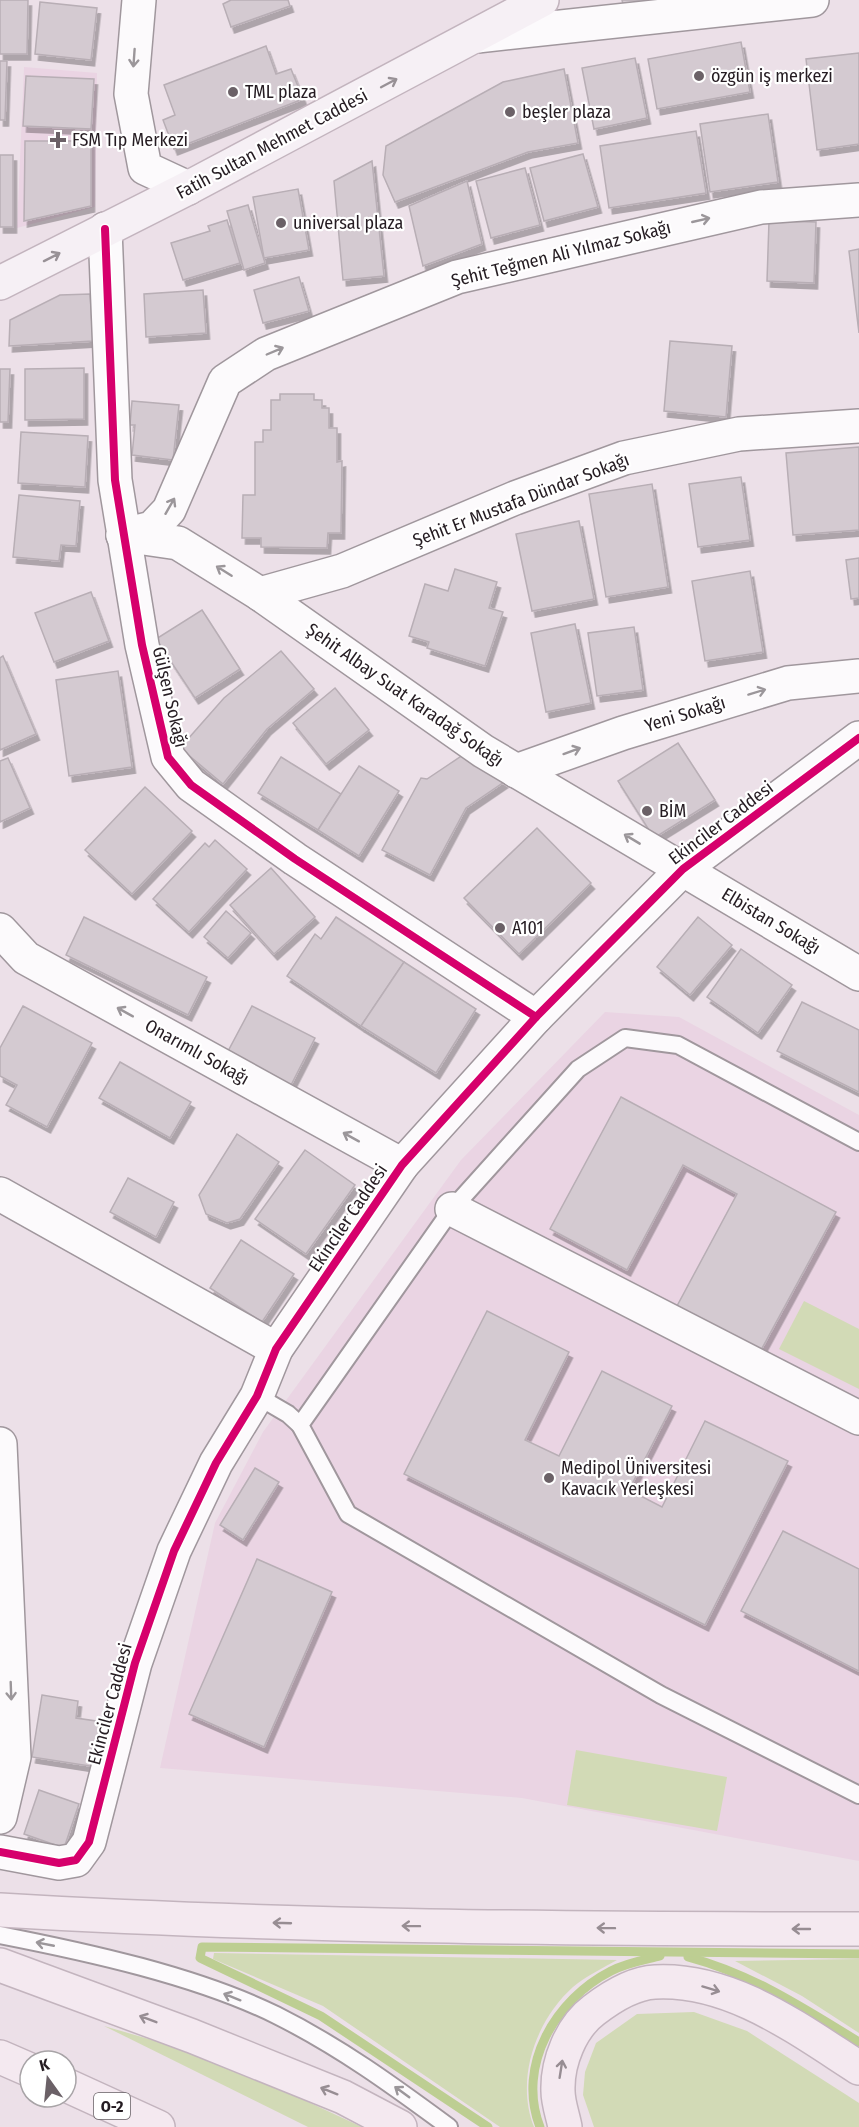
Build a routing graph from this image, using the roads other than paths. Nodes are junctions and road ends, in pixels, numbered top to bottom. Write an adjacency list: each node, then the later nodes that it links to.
1 (139, 0): 5 (street, one-way to 5)
2 (542, 0): 4 (main road, Fatih Sultan Mehmet Caddesi)
3 (812, 0): 4 (street)
4 (477, 36): 5 (main road, Fatih Sultan Mehmet Caddesi, one-way to 4)
5 (188, 188): 7 (main road, Fatih Sultan Mehmet Caddesi)
6 (859, 200): 10 (street, Şehit Teğmen Ali Yılmaz Sokağı, one-way to 6)
7 (105, 230): 8 (main road, Fatih Sultan Mehmet Caddesi, one-way to 7); 10 (street, Gülşen Sokağı)
8 (0, 284)
9 (859, 426): 11 (street, Şehit Er Mustafa Dündar Sokağı)
10 (123, 535): 11 (street, Şehit Albay Suat Karadağ Sokağı, one-way to 10); 18 (street, Gülşen Sokağı)
11 (260, 594): 14 (street, Şehit Albay Suat Karadağ Sokağı)
12 (859, 676): 14 (street, Yeni Sokağı, one-way to 12)
13 (859, 738): 15 (street, Ekinciler Caddesi)
14 (516, 771): 15 (street, Şehit Albay Suat Karadağ Sokağı, one-way to 14)
15 (683, 869): 17 (street, Elbistan Sokağı); 18 (street, Ekinciler Caddesi)
16 (0, 930): 20 (street, Onarımlı Sokağı, one-way to 16)
17 (859, 974)
18 (536, 1017): 20 (street, Ekinciler Caddesi)
19 (859, 1142): 22 (lane)
20 (402, 1165): 23 (street, Ekinciler Caddesi)
21 (0, 1194): 23 (street)
22 (452, 1209): 25 (street); 26 (lane)
23 (276, 1349): 24 (street, Ekinciler Caddesi)
24 (258, 1396): 26 (lane); 30 (street, Ekinciler Caddesi)
25 (859, 1418)
26 (300, 1425): 28 (lane)
27 (0, 1444): 29 (street, one-way to 29)
28 (859, 1795)
29 (0, 1817)
30 (0, 1852)
31 (0, 1910): 32 (highway, one-way to 31)
32 (859, 1929)
33 (0, 1935): 41 (lane, one-way to 33)
34 (0, 1965): 40 (highway, one-way to 34)
35 (0, 2057): 36 (highway)
36 (18, 2065)
37 (859, 2068): 42 (highway, one-way to 37)
38 (78, 2090): 39 (highway, O-2)
39 (158, 2127)
40 (400, 2127)
41 (449, 2127)
42 (565, 2127)

